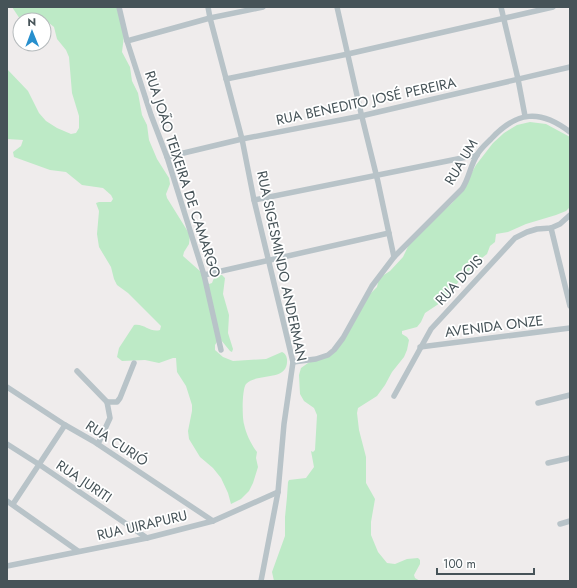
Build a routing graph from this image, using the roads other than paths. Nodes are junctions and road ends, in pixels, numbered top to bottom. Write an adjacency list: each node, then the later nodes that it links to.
1 (119, 7): 9 (street, RUA JOÃO TEIXEIRA DE CAMARGO)
2 (208, 7): 7 (street, RUA SIGESMINDO ANDERMAN)
3 (262, 7): 7 (street)
4 (337, 7): 10 (street)
5 (501, 7): 8 (street)
6 (553, 7): 8 (street)
7 (210, 18): 9 (street); 12 (street, RUA SIGESMINDO ANDERMAN)
8 (503, 18): 10 (street); 13 (street)
9 (127, 41): 19 (street, RUA JOÃO TEIXEIRA DE CAMARGO)
10 (348, 54): 12 (street); 14 (street)
11 (570, 67): 13 (street, RUA BENEDITO JOSÉ PEREIRA)
12 (226, 79): 17 (street, RUA SIGESMINDO ANDERMAN)
13 (518, 79): 14 (street, RUA BENEDITO JOSÉ PEREIRA); 15 (street)
14 (362, 116): 17 (street, RUA BENEDITO JOSÉ PEREIRA); 20 (street)
15 (526, 116): 16 (street); 18 (street, RUA UM)
16 (570, 132)
17 (242, 139): 19 (street, RUA BENEDITO JOSÉ PEREIRA); 21 (street, RUA SIGESMINDO ANDERMAN)
18 (477, 155): 20 (street); 25 (street, RUA UM)
19 (167, 157): 27 (street, RUA JOÃO TEIXEIRA DE CAMARGO)
20 (376, 175): 21 (street); 24 (street)
21 (254, 200): 26 (street, RUA SIGESMINDO ANDERMAN)
22 (570, 214): 23 (street, RUA DOIS)
23 (551, 228): 28 (street); 30 (street, RUA DOIS)
24 (389, 233): 25 (street); 26 (street)
25 (394, 257): 32 (street, RUA UM)
26 (268, 261): 27 (street); 32 (street, RUA SIGESMINDO ANDERMAN)
27 (204, 275): 31 (street, RUA JOÃO TEIXEIRA DE CAMARGO)
28 (570, 306)
29 (570, 328): 30 (street, AVENIDA ONZE)
30 (420, 348): 37 (street, RUA DOIS)
31 (221, 350)
32 (293, 362): 46 (street, RUA SIGESMINDO ANDERMAN)
33 (134, 363): 38 (street)
34 (77, 371): 38 (street)
35 (7, 387): 40 (street, RUA CURIÓ)
36 (570, 395): 39 (street)
37 (394, 396)
38 (107, 402): 42 (street)
39 (538, 403)
40 (65, 425): 42 (street, RUA CURIÓ); 45 (street)
41 (7, 444): 45 (street, RUA JURITI)
42 (98, 444): 49 (street, RUA CURIÓ)
43 (570, 458): 44 (street)
44 (548, 463)
45 (40, 465): 48 (street); 52 (street, RUA JURITI)
46 (278, 492): 49 (street, RUA UIRAPURU); 57 (street, RUA SIGESMINDO ANDERMAN)
47 (7, 501): 48 (street)
48 (13, 504): 53 (street)
49 (213, 521): 52 (street, RUA UIRAPURU)
50 (570, 521): 51 (street)
51 (560, 524)
52 (147, 538): 53 (street, RUA UIRAPURU)
53 (78, 551): 55 (street, RUA UIRAPURU)
54 (7, 560): 55 (street)
55 (14, 564): 56 (street, RUA UIRAPURU)
56 (7, 566)
57 (261, 581)

